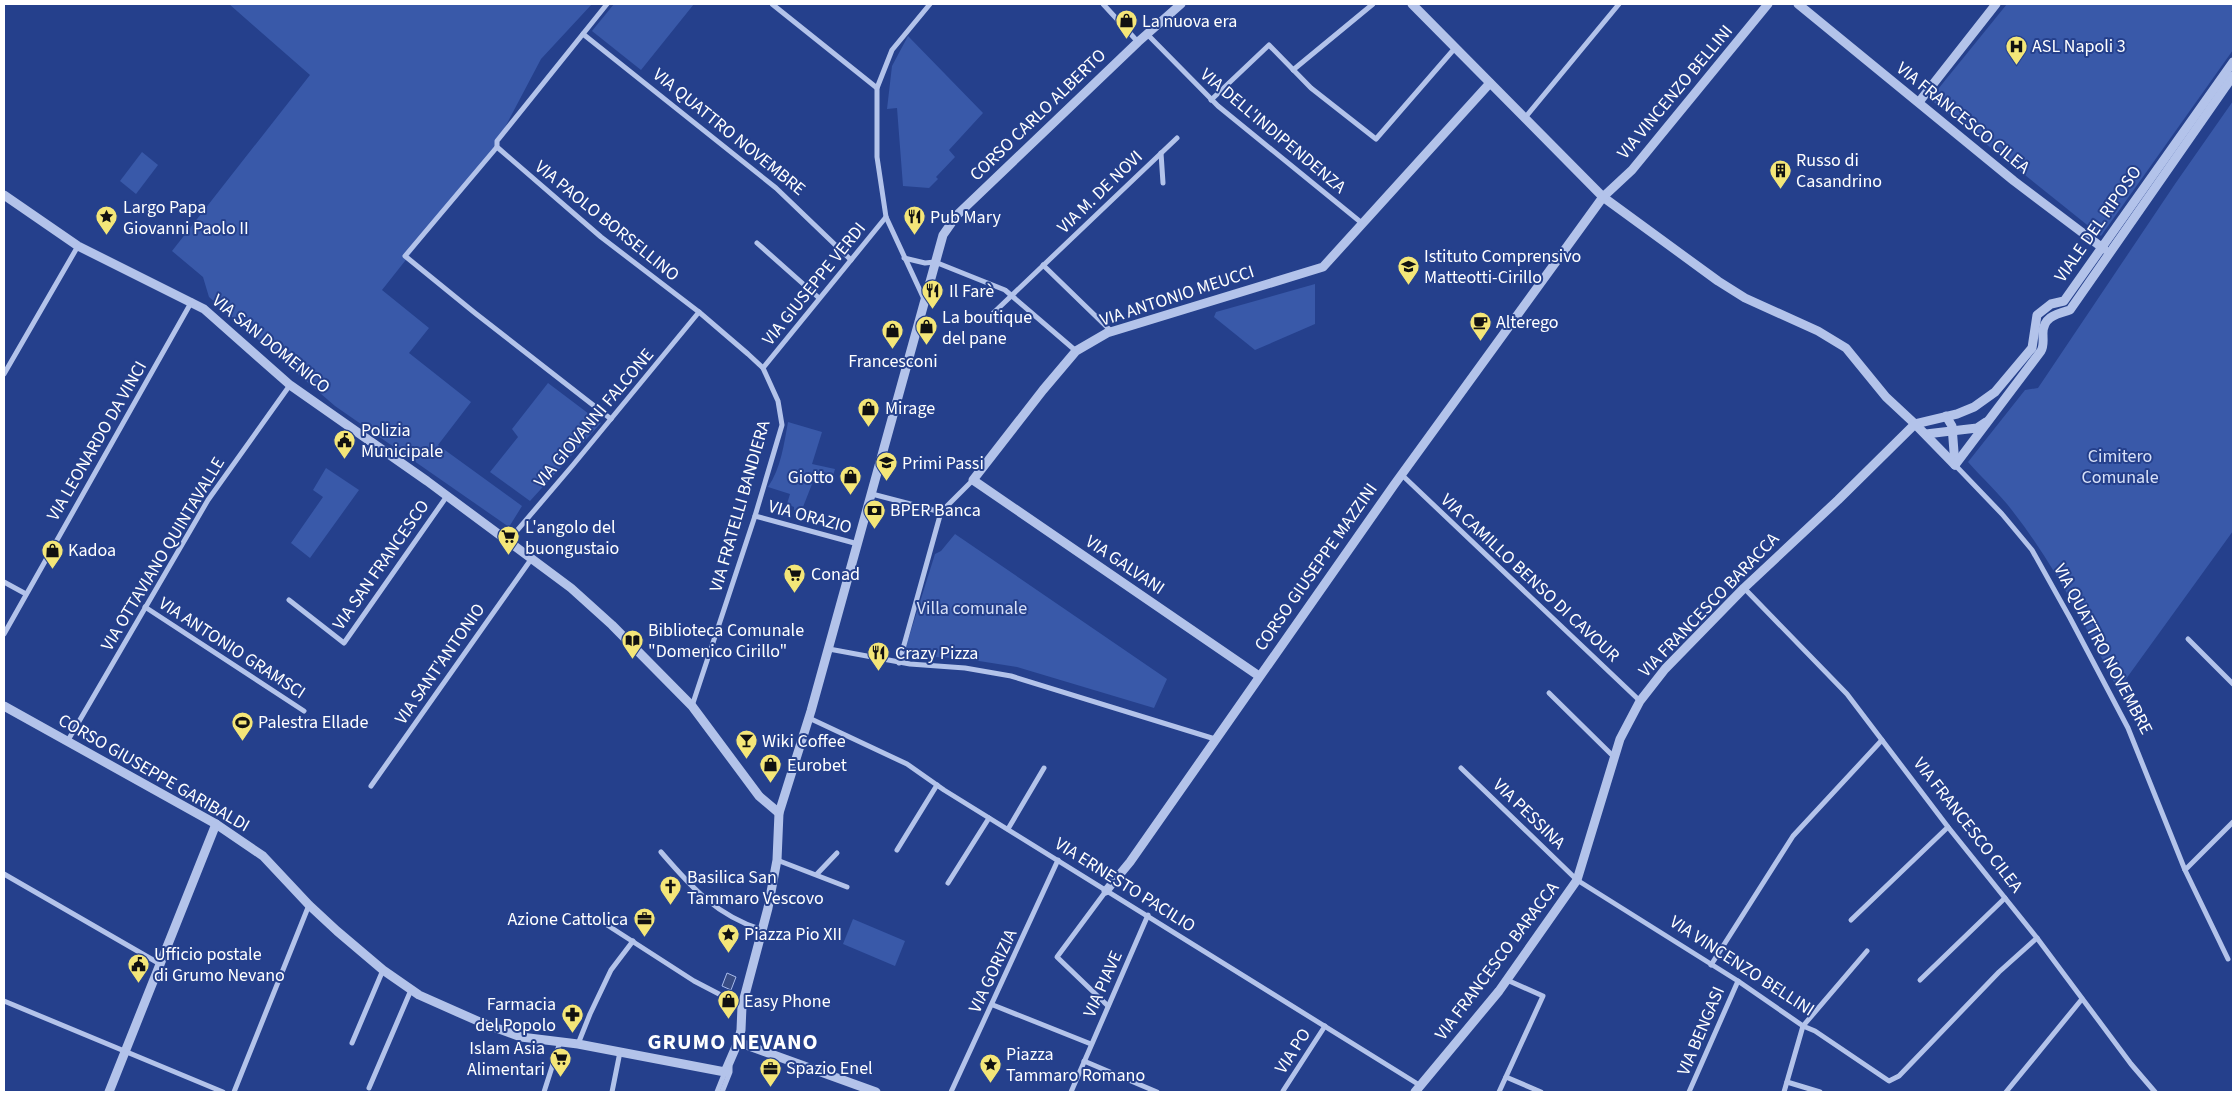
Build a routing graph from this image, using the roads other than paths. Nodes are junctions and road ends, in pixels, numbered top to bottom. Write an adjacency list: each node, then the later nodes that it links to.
1 (607, 4): 12 (street)
2 (772, 4): 20 (street)
3 (930, 4): 20 (street)
4 (1103, 4): 14 (street)
5 (1181, 4): 13 (street, CORSO CARLO ALBERTO)
6 (1373, 4): 17 (street)
7 (1412, 4): 15 (street)
8 (1619, 4): 23 (street)
9 (1768, 4): 29 (street, VIA VINCENZO BELLINI)
10 (1798, 4): 22 (street, VIA FRANCESCO CILEA)
11 (1996, 4): 22 (street)
12 (583, 34): 25 (street); 37 (street, VIA QUATTRO NOVEMBRE)
13 (1147, 34): 14 (street, CORSO CARLO ALBERTO); 21 (street, VIA DELL'INDIPENDENZA)
14 (1138, 42): 38 (street, CORSO CARLO ALBERTO)
15 (1456, 48): 17 (street); 19 (street)
16 (2233, 62): 34 (street, VIALE DEL RIPOSO)
17 (1292, 70): 21 (street)
18 (2233, 76): 35 (street, VIALE DEL RIPOSO)
19 (1490, 84): 23 (street); 31 (street, VIA ANTONIO MEUCCI)
20 (877, 88): 30 (street)
21 (1211, 100): 31 (street, VIA DELL'INDIPENDENZA)
22 (1919, 102): 34 (street, VIA FRANCESCO CILEA)
23 (1524, 119): 29 (street)
24 (1176, 138): 26 (street, VIA M. DE NOVI)
25 (498, 149): 44 (street, VIA PAOLO BORSELLINO); 53 (street)
26 (1161, 153): 27 (street); 39 (street, VIA M. DE NOVI)
27 (1163, 183)
28 (4, 195): 33 (street, VIA SAN DOMENICO)
29 (1603, 197): 55 (street); 60 (street, CORSO GIUSEPPE MAZZINI)
30 (886, 216): 36 (street); 37 (street, VIA GIUSEPPE VERDI)
31 (1363, 224): 46 (street, VIA ANTONIO MEUCCI)
32 (757, 243): 41 (street)
33 (78, 246): 42 (street, VIA SAN DOMENICO); 49 (street)
34 (2101, 247): 35 (street, VIA FRANCESCO CILEA); 51 (street, VIALE DEL RIPOSO)
35 (2110, 254): 54 (street, VIALE DEL RIPOSO)
36 (904, 258): 38 (street); 43 (street)
37 (851, 260): 41 (street, VIA GIUSEPPE VERDI)
38 (935, 262): 40 (street); 43 (street, CORSO CARLO ALBERTO)
39 (1043, 265): 40 (street, VIA M. DE NOVI); 46 (street)
40 (1011, 295): 45 (street); 47 (street)
41 (819, 298): 48 (street, VIA GIUSEPPE VERDI)
42 (192, 301): 50 (street, VIA SAN DOMENICO); 71 (street, VIA LEONARDO DA VINCI)
43 (924, 301): 62 (street, CORSO CARLO ALBERTO)
44 (699, 312): 48 (street, VIA FRATELLI BANDIERA); 53 (street, VIA GIOVANNI FALCONE)
45 (987, 319)
46 (1112, 332): 47 (street, VIA ANTONIO MEUCCI)
47 (1076, 351): 61 (street, VIA ANTONIO MEUCCI)
48 (762, 368): 65 (street, VIA FRATELLI BANDIERA)
49 (4, 374)
50 (288, 388): 63 (street, VIA SAN DOMENICO); 73 (street, VIA OTTAVIANO QUINTAVALLE)
51 (1965, 410): 52 (street, VIALE DEL RIPOSO); 56 (street)
52 (1946, 416): 55 (street, VIALE DEL RIPOSO); 57 (street)
53 (611, 419): 66 (street, VIA GIOVANNI FALCONE)
54 (1992, 419): 56 (street); 59 (street, VIALE DEL RIPOSO)
55 (1915, 424): 58 (street); 70 (street, VIA FRANCESCO BARACCA)
56 (1966, 429): 57 (street)
57 (1952, 431): 58 (street); 59 (street)
58 (1926, 434): 59 (street)
59 (1955, 465): 105 (street, VIA QUATTRO NOVEMBRE)
60 (1402, 475): 78 (street, CORSO GIUSEPPE MAZZINI); 81 (street, VIA CAMILLO BENSO DI CAVOUR)
61 (973, 480): 64 (street, VIA ANTONIO MEUCCI); 78 (street, VIA GALVANI)
62 (872, 494): 64 (street); 67 (street, CORSO CARLO ALBERTO)
63 (447, 496): 66 (street, VIA SAN DOMENICO); 72 (street, VIA SAN FRANCESCO)
64 (941, 512): 77 (street)
65 (756, 516): 67 (street, VIA ORAZIO); 83 (street, VIA FRATELLI BANDIERA)
66 (509, 540): 68 (street, VIA SAN DOMENICO)
67 (858, 544): 76 (street, CORSO CARLO ALBERTO)
68 (532, 558): 83 (street, VIA SAN DOMENICO); 93 (street, VIA SANT'ANTONIO)
69 (4, 582): 71 (street)
70 (1744, 588): 81 (street, VIA FRANCESCO BARACCA); 87 (street, VIA FRANCESCO CILEA)
71 (26, 594): 74 (street, VIA LEONARDO DA VINCI)
72 (289, 600)
73 (145, 608): 84 (street, VIA ANTONIO GRAMSCI); 88 (street, VIA OTTAVIANO QUINTAVALLE)
74 (4, 634)
75 (2188, 640): 79 (street)
76 (829, 649): 77 (street); 85 (street, CORSO CARLO ALBERTO)
77 (899, 663): 86 (street)
78 (1259, 676): 86 (street, CORSO GIUSEPPE MAZZINI)
79 (2233, 684)
80 (1549, 693): 89 (street)
81 (1640, 701): 89 (street, VIA FRANCESCO BARACCA)
82 (4, 706): 88 (street, CORSO GIUSEPPE GARIBALDI)
83 (692, 706): 94 (street, VIA SAN DOMENICO)
84 (304, 711)
85 (809, 718): 92 (street, VIA ERNESTO PACILIO); 94 (street, CORSO CARLO ALBERTO)
86 (1215, 739): 111 (street, CORSO GIUSEPPE MAZZINI)
87 (1882, 740): 98 (street, VIA FRANCESCO CILEA); 123 (street)
88 (67, 742): 97 (street, CORSO GIUSEPPE GARIBALDI)
89 (1615, 758): 108 (street, VIA FRANCESCO BARACCA)
90 (1044, 768): 99 (street)
91 (1461, 768): 108 (street, VIA PESSINA)
92 (938, 785): 95 (street, VIA ERNESTO PACILIO); 100 (street)
93 (371, 786)
94 (779, 813): 103 (street, CORSO CARLO ALBERTO)
95 (989, 818): 99 (street, VIA ERNESTO PACILIO); 109 (street)
96 (2233, 822): 105 (street)
97 (216, 824): 113 (street, CORSO GIUSEPPE GARIBALDI); 122 (street)
98 (1948, 827): 112 (street, VIA FRANCESCO CILEA); 115 (street)
99 (1008, 829): 104 (street, VIA ERNESTO PACILIO)
100 (897, 850)
101 (661, 852): 117 (street)
102 (837, 853): 107 (street)
103 (777, 860): 107 (street); 117 (street, CORSO CARLO ALBERTO)
104 (1058, 860): 111 (street, VIA ERNESTO PACILIO); 131 (street, VIA GORIZIA)
105 (2185, 870): 121 (street, VIA QUATTRO NOVEMBRE)
106 (4, 874): 122 (street)
107 (817, 874): 110 (street)
108 (1577, 880): 123 (street, VIA VINCENZO BELLINI); 125 (street, VIA FRANCESCO BARACCA)
109 (948, 884)
110 (847, 887)
111 (1106, 890): 114 (street, VIA ERNESTO PACILIO); 133 (street, CORSO GIUSEPPE MAZZINI)
112 (2005, 898): 118 (street, VIA FRANCESCO CILEA); 126 (street)
113 (309, 905): 124 (street, CORSO GIUSEPPE GARIBALDI); 153 (street)
114 (1148, 915): 133 (street, VIA PIAVE); 134 (street, VIA ERNESTO PACILIO)
115 (1851, 920)
116 (604, 923): 119 (street)
117 (762, 930): 132 (street, CORSO CARLO ALBERTO)
118 (2037, 938): 129 (street, VIA FRANCESCO CILEA); 135 (street, VIA VINCENZO BELLINI)
119 (633, 941): 132 (street); 139 (street)
120 (1867, 951): 135 (street)
121 (2228, 959)
122 (160, 964): 141 (street)
123 (1711, 965): 127 (street, VIA VINCENZO BELLINI)
124 (383, 970): 128 (street, CORSO GIUSEPPE GARIBALDI); 138 (street)
125 (1507, 980): 146 (street); 149 (street, VIA FRANCESCO BARACCA)
126 (1920, 980)
127 (1738, 981): 135 (street, VIA VINCENZO BELLINI); 164 (street, VIA BENGASI)
128 (412, 990): 136 (street, CORSO GIUSEPPE GARIBALDI); 148 (street)
129 (2082, 999): 167 (street); 168 (street, VIA FRANCESCO CILEA)
130 (4, 1001): 141 (street)
131 (993, 1005): 140 (street); 159 (street, VIA GORIZIA)
132 (742, 1006): 137 (street, CORSO CARLO ALBERTO)
133 (1108, 1006): 140 (street, VIA PIAVE)
134 (1325, 1026): 149 (street, VIA ERNESTO PACILIO); 150 (street, VIA PO)
135 (1803, 1026): 147 (street)
136 (560, 1042): 139 (street, CORSO GIUSEPPE GARIBALDI); 154 (street)
137 (738, 1042): 143 (street, CORSO CARLO ALBERTO); 158 (street)
138 (352, 1043)
139 (578, 1044): 142 (street, CORSO GIUSEPPE GARIBALDI)
140 (1091, 1044): 144 (street, VIA PIAVE)
141 (125, 1051): 151 (street); 152 (street)
142 (620, 1052): 145 (street, CORSO GIUSEPPE GARIBALDI); 155 (street)
143 (730, 1060): 145 (street, CORSO CARLO ALBERTO); 157 (street)
144 (1084, 1061): 160 (street, VIA PIAVE); 161 (street)
145 (724, 1072): 156 (street)
146 (1506, 1077): 162 (street); 163 (street)
147 (1787, 1082): 165 (street); 166 (street)
148 (369, 1088)
149 (1418, 1089)
150 (1283, 1091)
151 (109, 1092)
152 (223, 1092)
153 (234, 1092)
154 (544, 1092)
155 (612, 1092)
156 (718, 1092)
157 (722, 1092)
158 (876, 1092)
159 (951, 1092)
160 (1071, 1092)
161 (1156, 1092)
162 (1498, 1092)
163 (1541, 1092)
164 (1689, 1092)
165 (1784, 1092)
166 (1820, 1092)
167 (2006, 1092)
168 (2155, 1092)

